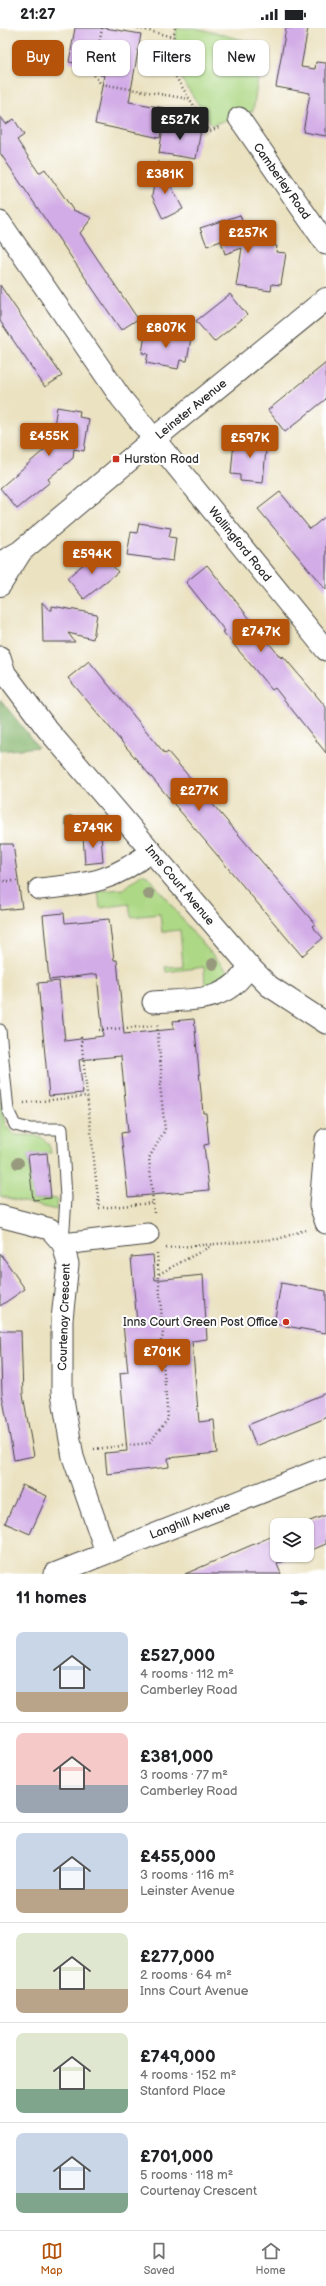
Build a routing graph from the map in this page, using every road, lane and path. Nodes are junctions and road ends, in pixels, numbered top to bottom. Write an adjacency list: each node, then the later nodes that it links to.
1 (102, 28): 5 (path)
2 (138, 28): 4 (path)
3 (175, 28): 4 (path)
4 (173, 37): 5 (path)
5 (189, 99): 6 (path)
6 (239, 118): 8 (street, Camberley Road)
7 (0, 222): 10 (street)
8 (326, 244)
9 (326, 299): 10 (street, Leinster Avenue)
10 (154, 439): 11 (street, Leinster Avenue); 14 (street, Wallingford Road)
11 (20, 552): 12 (street, Leinster Avenue); 13 (street, Leinster Avenue)
12 (0, 563)
13 (0, 585)
14 (326, 650)
15 (2, 667): 16 (street, Inns Court Avenue)
16 (151, 851): 17 (street); 18 (street, Inns Court Avenue)
17 (39, 889)
18 (249, 966): 19 (street); 20 (street, Inns Court Avenue)
19 (154, 1002): 21 (path)
20 (326, 1023)
21 (157, 1025): 23 (path); 25 (path)
22 (0, 1030): 26 (lane)
23 (99, 1030)
24 (81, 1037): 25 (path)
25 (86, 1096): 26 (path)
26 (8, 1105): 31 (lane)
27 (326, 1138): 29 (street)
28 (0, 1216): 31 (street)
29 (326, 1223): 32 (path)
30 (153, 1241): 31 (street); 32 (path); 33 (path)
31 (63, 1244): 34 (street, Courtenay Crescent)
32 (214, 1245): 33 (path)
33 (159, 1274): 34 (path)
34 (72, 1451): 36 (street, Courtenay Crescent)
35 (326, 1467): 36 (street, Langhill Avenue)
36 (106, 1552): 37 (street, Langhill Avenue)
37 (54, 1574)

